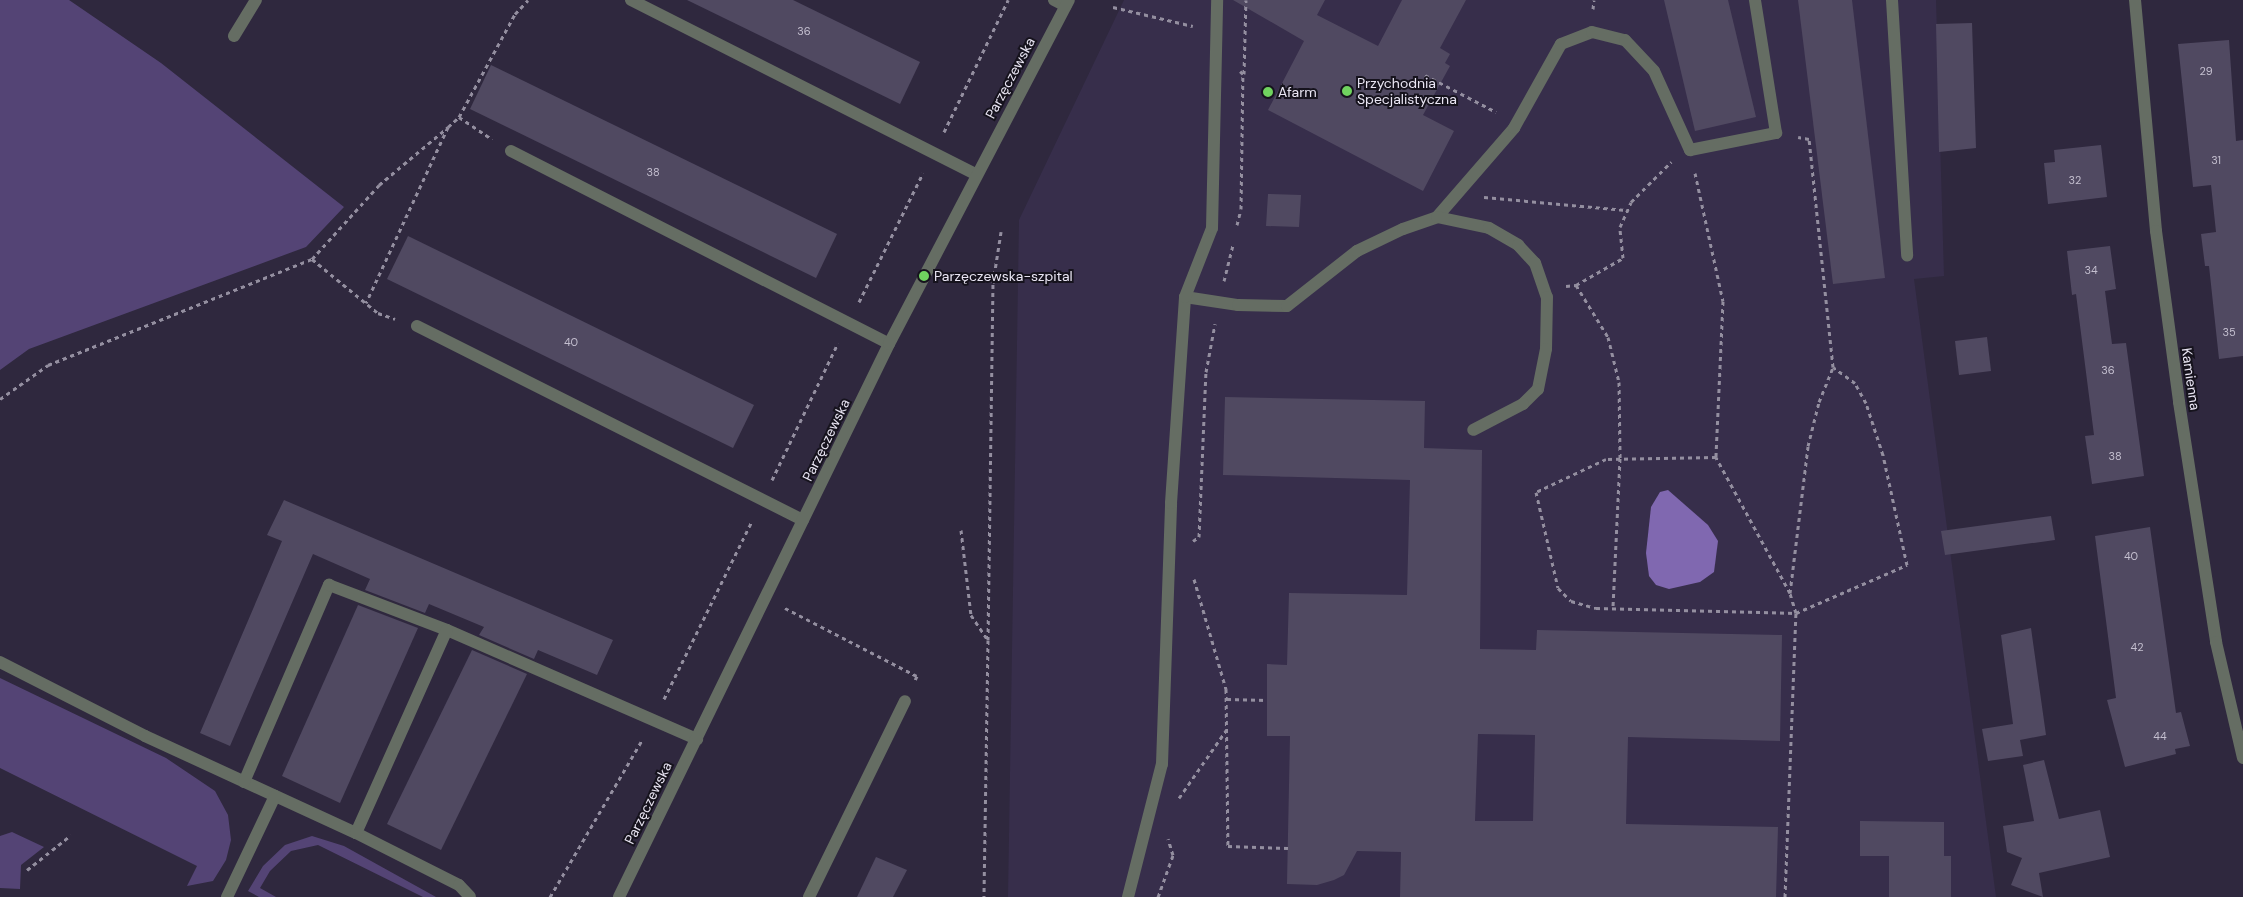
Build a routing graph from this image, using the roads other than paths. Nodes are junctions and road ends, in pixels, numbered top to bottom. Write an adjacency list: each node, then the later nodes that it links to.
1 (256, 0): 9 (street)
2 (631, 0): 11 (street)
3 (1054, 0): 8 (street)
4 (1217, 0): 14 (street)
5 (1755, 0): 12 (street)
6 (1892, 0): 13 (street)
7 (2136, 0): 23 (street, Kamienna)
8 (1068, 3): 11 (street, Parzęczewska)
9 (234, 36)
10 (511, 151): 16 (street)
11 (975, 174): 16 (street, Parzęczewska)
12 (1437, 217): 14 (street); 17 (street)
13 (1907, 256)
14 (1185, 297): 31 (street)
15 (417, 326): 18 (street)
16 (889, 344): 18 (street, Parzęczewska)
17 (1473, 430)
18 (803, 520): 22 (street, Parzęczewska)
19 (447, 630): 22 (street); 24 (street); 26 (street)
20 (0, 662): 24 (street)
21 (905, 701): 30 (street)
22 (697, 739): 29 (street, Parzęczewska)
23 (2243, 758)
24 (244, 782): 25 (street)
25 (275, 796): 26 (street); 27 (street)
26 (356, 833): 28 (street)
27 (227, 897)
28 (470, 897)
29 (619, 897)
30 (809, 897)
31 (1128, 897)

